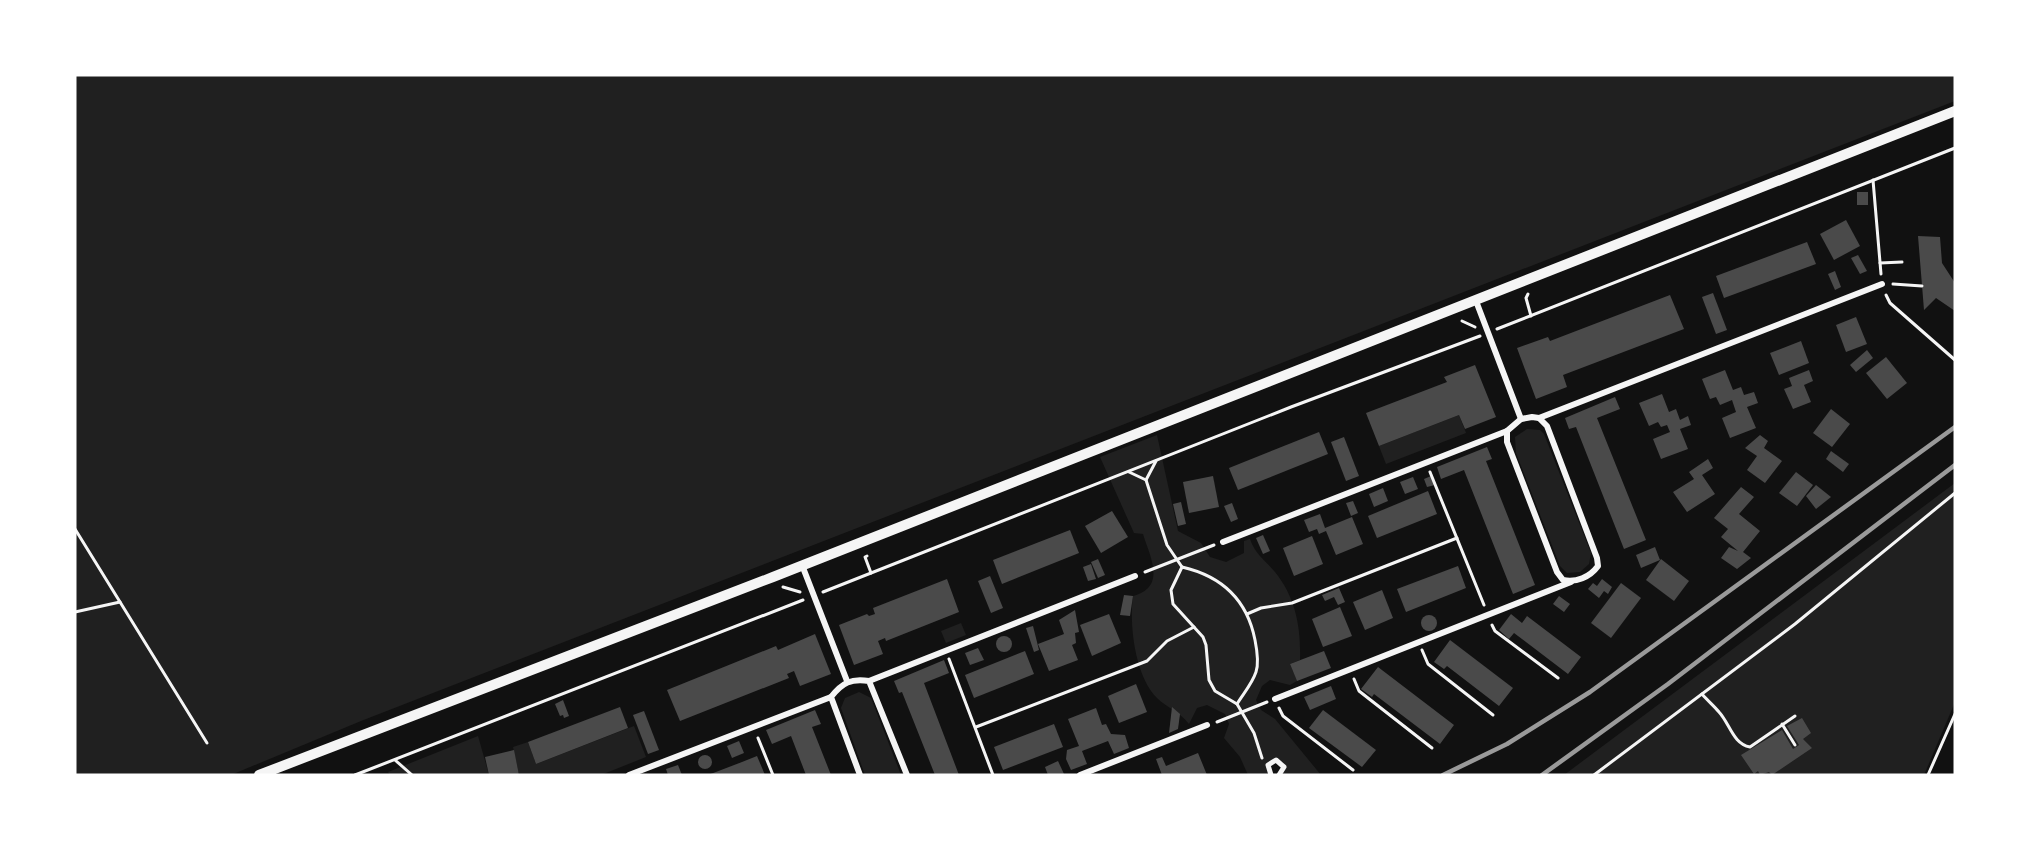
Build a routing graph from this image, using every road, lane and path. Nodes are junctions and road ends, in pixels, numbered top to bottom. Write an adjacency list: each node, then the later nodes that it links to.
1 (1955, 111): 10 (street)
2 (1955, 148): 3 (path)
3 (1873, 180): 5 (path); 11 (path)
4 (1902, 262): 5 (path)
5 (1880, 263): 6 (path)
6 (1882, 284): 13 (path); 15 (street)
7 (1897, 285): 8 (path)
8 (1922, 286)
9 (1533, 290): 11 (path)
10 (1476, 301): 12 (street); 27 (street)
11 (1531, 315): 12 (path)
12 (1488, 333): 14 (street); 17 (path)
13 (1955, 360)
14 (1521, 418): 15 (street); 16 (street)
15 (1539, 418): 31 (street)
16 (1507, 431): 18 (street); 31 (street)
17 (1157, 460): 19 (path); 20 (path)
18 (1426, 462): 23 (path); 24 (street)
19 (1127, 472): 20 (path); 29 (path)
20 (1146, 480): 26 (path)
21 (1955, 493): 44 (path)
22 (75, 529): 33 (path)
23 (1457, 538): 35 (path); 36 (path)
24 (1223, 542): 26 (path)
25 (873, 554): 29 (path)
26 (1179, 559): 28 (path); 30 (path)
27 (802, 565): 32 (street); 62 (street)
28 (1182, 567): 35 (path); 37 (path)
29 (872, 573): 32 (path)
30 (1135, 576): 39 (street)
31 (1572, 582): 36 (street)
32 (813, 596): 42 (street); 59 (path)
33 (120, 602): 34 (path); 56 (path)
34 (75, 612)
35 (1247, 614): 47 (path)
36 (1488, 615): 38 (street); 41 (path)
37 (1194, 627): 47 (path); 55 (path)
38 (1419, 642): 40 (street); 50 (path)
39 (945, 651): 43 (street); 55 (path)
40 (1350, 669): 46 (street); 58 (path)
41 (1558, 678)
42 (847, 681): 43 (street); 45 (street)
43 (868, 681): 68 (street)
44 (1702, 694): 52 (path); 73 (path)
45 (831, 697): 54 (street); 67 (street)
46 (1275, 699): 48 (path); 61 (path)
47 (1237, 704): 48 (path)
48 (1240, 713): 53 (path); 60 (path)
49 (1955, 714): 74 (path)
50 (1493, 715)
51 (1795, 716): 52 (path)
52 (1782, 724): 57 (path)
53 (1207, 725): 70 (street)
54 (754, 727): 65 (street); 66 (path)
55 (976, 727): 69 (path)
56 (207, 743)
57 (1795, 745)
58 (1432, 748)
59 (395, 760): 63 (path); 64 (path)
60 (1268, 765): 71 (street); 72 (street)
61 (1353, 770)
62 (259, 775)
63 (355, 775)
64 (412, 775)
65 (629, 775)
66 (773, 775)
67 (860, 775)
68 (907, 775)
69 (993, 775)
70 (1080, 775)
71 (1271, 775)
72 (1280, 775)
73 (1594, 775)
74 (1928, 775)

